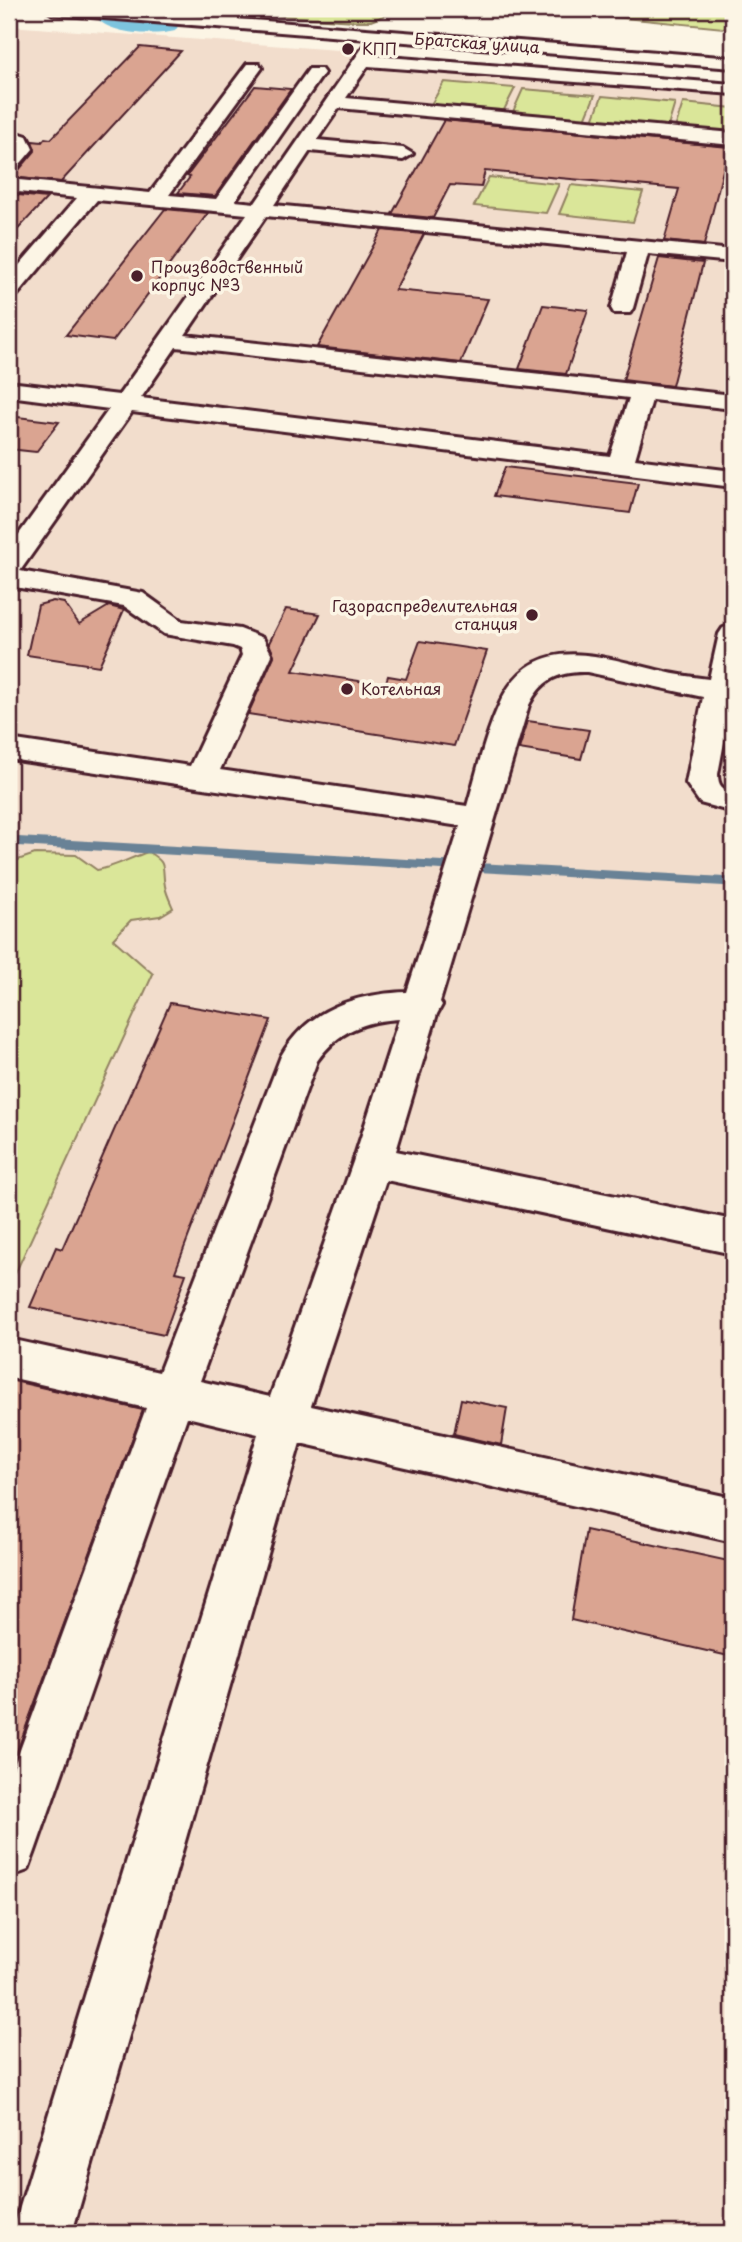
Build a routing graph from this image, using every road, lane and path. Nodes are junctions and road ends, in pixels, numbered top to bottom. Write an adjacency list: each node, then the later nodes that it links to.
1 (53, 9): 2 (main road, Братская улица)
2 (380, 35): 3 (main road); 4 (main road, Братская улица)
3 (363, 61): 7 (main road); 8 (main road)
4 (733, 63)
5 (253, 68): 14 (main road)
6 (315, 73): 16 (main road)
7 (733, 89)
8 (333, 102): 10 (main road); 11 (main road)
9 (9, 136): 13 (main road)
10 (733, 139)
11 (304, 145): 12 (main road); 20 (main road)
12 (403, 154)
13 (9, 165)
14 (171, 179): 16 (main road); 19 (main road)
15 (9, 185): 17 (main road)
16 (236, 185): 21 (main road)
17 (92, 193): 19 (main road); 25 (main road)
18 (301, 193): 20 (main road)
19 (156, 199): 21 (main road)
20 (267, 199): 21 (main road); 24 (main road); 27 (main road)
21 (222, 205)
22 (562, 219): 23 (main road)
23 (730, 246): 24 (main road)
24 (639, 247): 26 (main road)
25 (9, 290)
26 (622, 308)
27 (172, 340): 29 (main road); 31 (main road)
28 (9, 389): 31 (main road)
29 (643, 392): 30 (main road); 32 (main road)
30 (733, 402)
31 (125, 404): 32 (main road); 34 (main road)
32 (620, 465): 33 (main road)
33 (733, 479)
34 (9, 567)
35 (9, 578): 39 (main road)
36 (733, 637): 37 (main road)
37 (719, 690): 40 (main road); 41 (main road)
38 (9, 749): 39 (main road)
39 (201, 777): 41 (main road)
40 (733, 802)
41 (477, 818): 42 (main road)
42 (424, 1005): 43 (main road); 46 (main road)
43 (373, 1161): 44 (main road); 47 (main road)
44 (733, 1237)
45 (9, 1358): 46 (main road)
46 (173, 1394): 47 (main road); 49 (main road)
47 (284, 1421): 48 (main road); 50 (main road)
48 (733, 1520)
49 (9, 1851)
50 (42, 2233)

